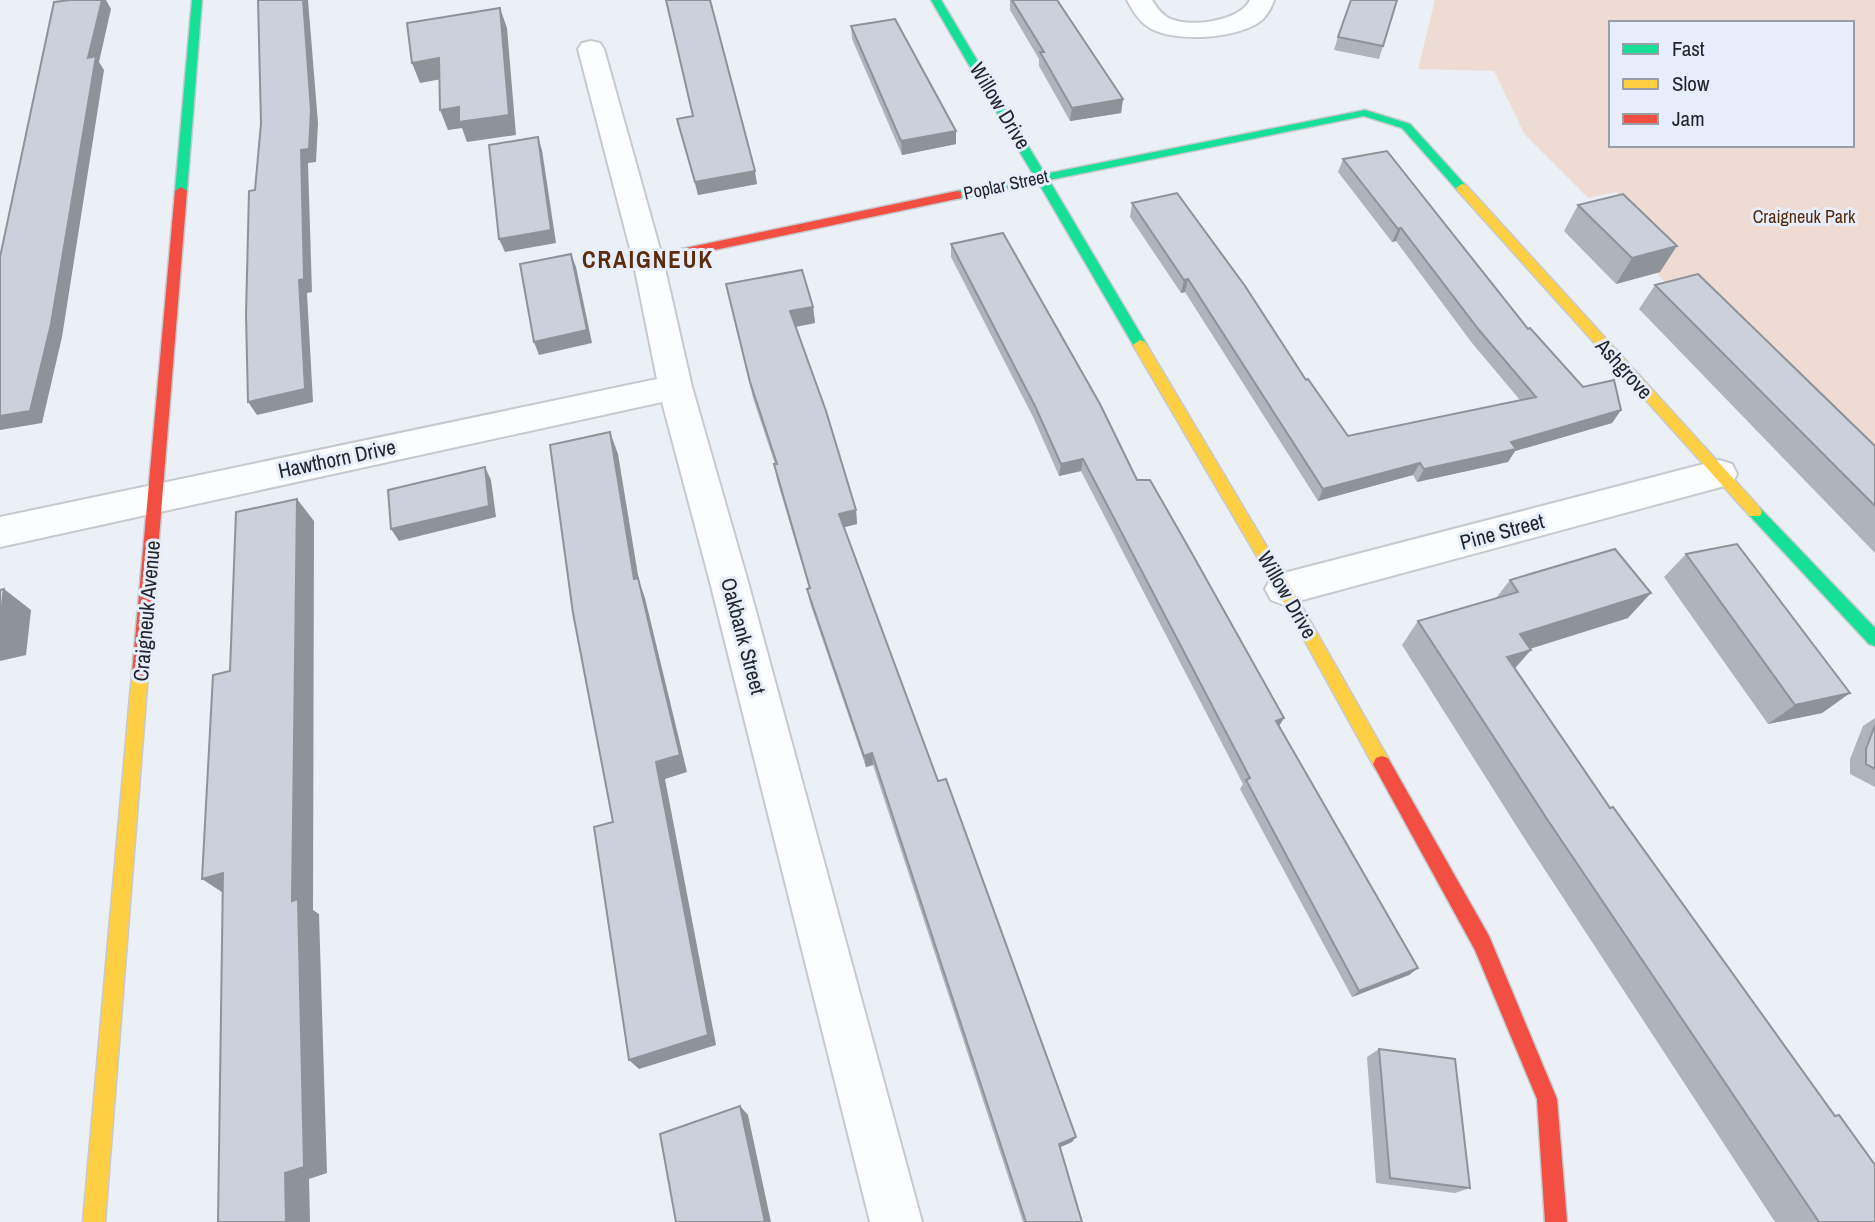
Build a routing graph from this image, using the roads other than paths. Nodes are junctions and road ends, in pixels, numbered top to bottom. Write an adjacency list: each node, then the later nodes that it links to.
1 (197, 0): 11 (street, Craigneuk Avenue)
2 (936, 0): 7 (street, Willow Drive)
3 (1139, 0): 4 (street)
4 (1262, 0)
5 (591, 49): 8 (street, Oakbank Street)
6 (1366, 113): 7 (street, Poplar Street); 10 (street, Ashgrove)
7 (1042, 177): 8 (street, Poplar Street); 13 (street, Willow Drive)
8 (648, 261): 9 (street, Oakbank Street)
9 (675, 387): 11 (street, Hawthorn Drive); 16 (street, Oakbank Street)
10 (1719, 474): 13 (street, Pine Street); 14 (street, Ashgrove)
11 (157, 497): 12 (street, Hawthorn Drive); 15 (street, Craigneuk Avenue)
12 (0, 532)
13 (1284, 589): 17 (street, Willow Drive)
14 (1875, 639)
15 (94, 1222)
16 (896, 1222)
17 (1556, 1222)

